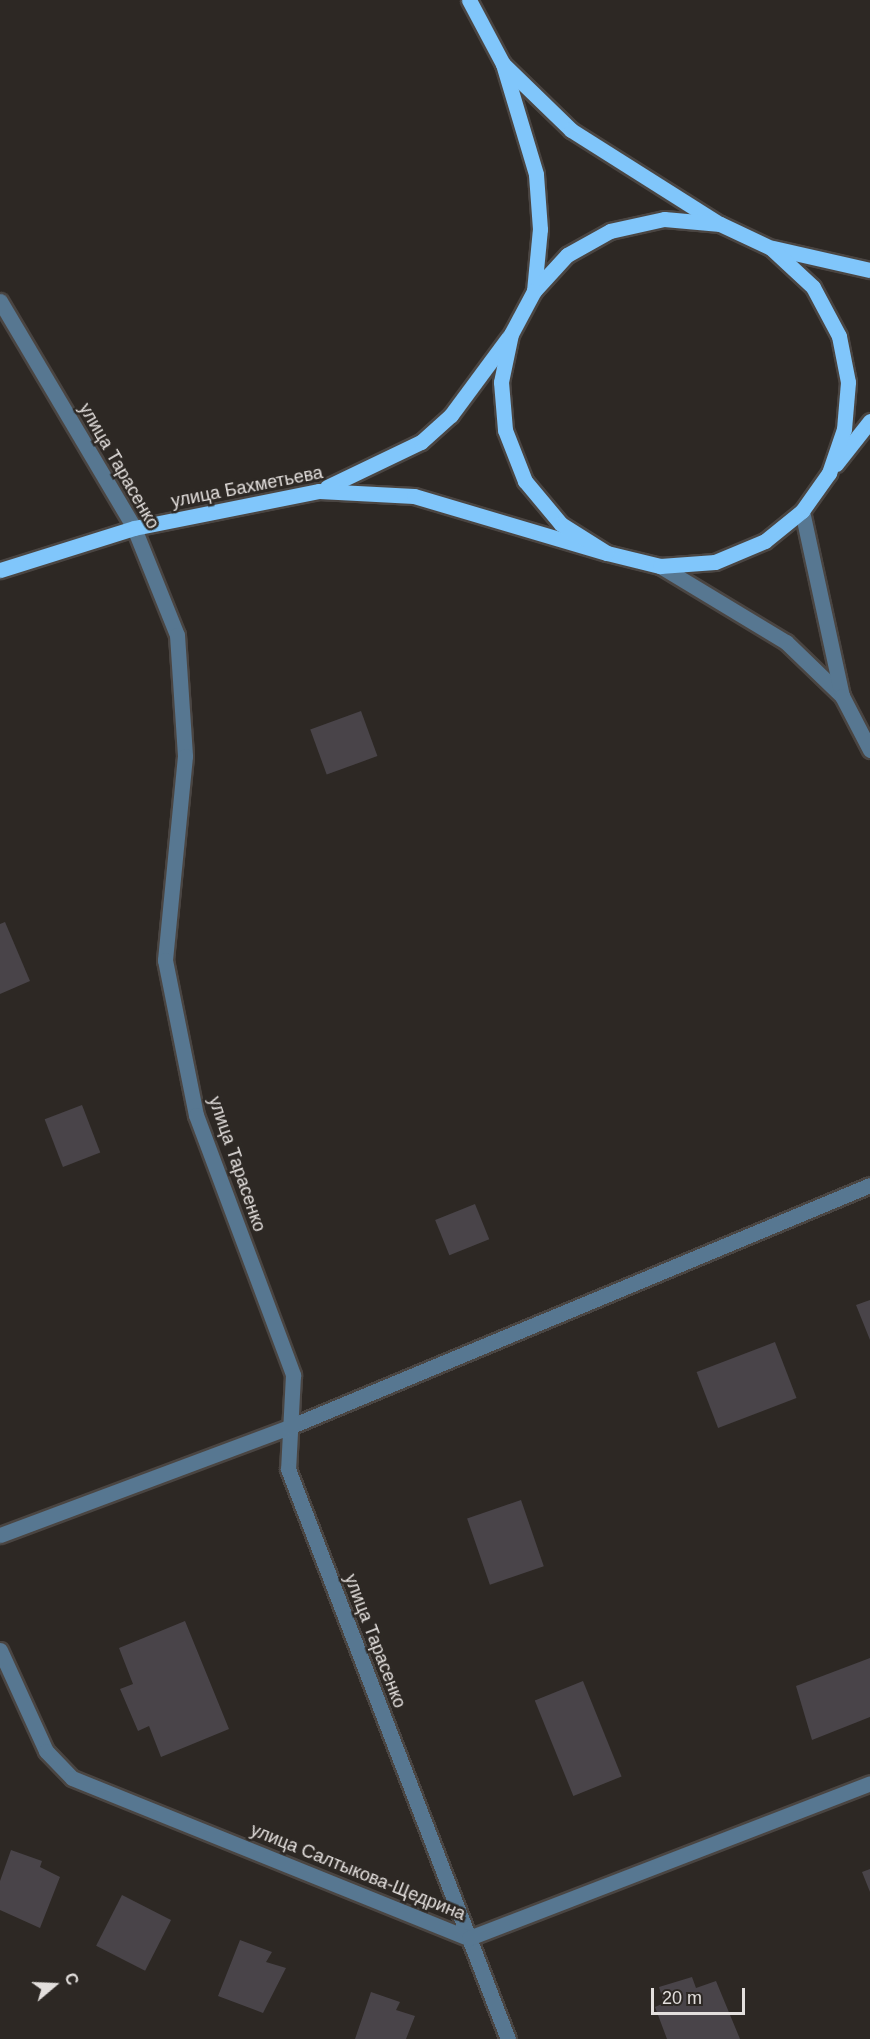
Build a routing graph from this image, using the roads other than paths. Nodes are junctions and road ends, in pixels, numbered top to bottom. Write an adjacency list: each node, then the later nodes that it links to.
1 (469, 0): 2 (main road)
2 (503, 64): 3 (main road); 6 (main road)
3 (720, 224): 4 (main road); 6 (main road)
4 (771, 248): 5 (main road); 10 (main road)
5 (870, 270)
6 (534, 291): 8 (main road)
7 (0, 301): 13 (street, улица Тарасенко)
8 (511, 334): 11 (main road); 14 (main road)
9 (870, 421): 10 (main road)
10 (829, 473): 12 (main road, улица Бахметьева)
11 (319, 491): 13 (main road, улица Бахметьева); 14 (main road, улица Бахметьева)
12 (802, 511): 15 (main road, улица Бахметьева); 17 (street)
13 (134, 528): 16 (main road, улица Бахметьева); 20 (street, улица Тарасенко)
14 (607, 553): 15 (main road, улица Бахметьева)
15 (660, 566): 17 (street)
16 (0, 570)
17 (842, 696): 18 (street)
18 (870, 750)
19 (870, 1185): 20 (street)
20 (290, 1427): 21 (street); 24 (street, улица Тарасенко)
21 (0, 1535)
22 (0, 1650): 24 (street, улица Салтыкова-Щедрина)
23 (870, 1783): 24 (street, улица Салтыкова-Щедрина)
24 (469, 1938): 25 (street, улица Тарасенко)
25 (508, 2039)

